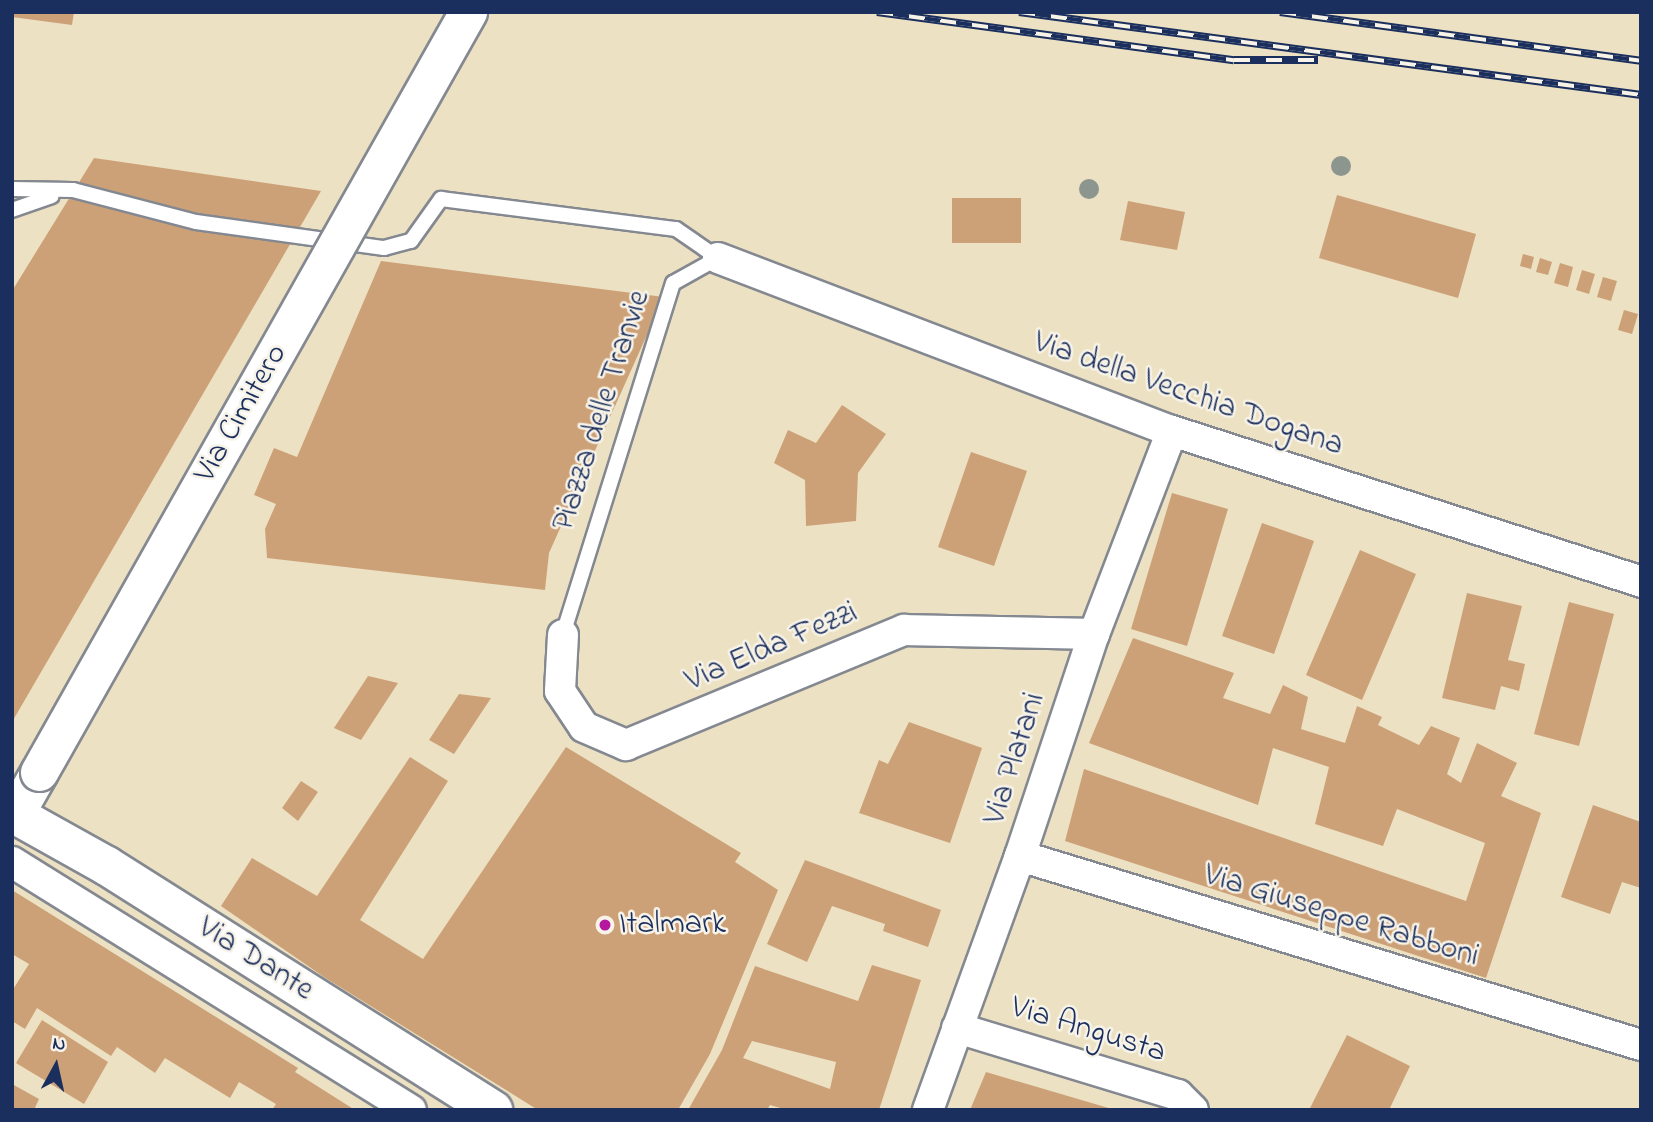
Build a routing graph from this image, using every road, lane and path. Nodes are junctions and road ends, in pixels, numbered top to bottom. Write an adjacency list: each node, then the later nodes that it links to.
1 (468, 12): 10 (street, Via Cimitero, bridge)
2 (12, 189): 3 (lane)
3 (123, 203): 4 (lane); 5 (lane)
4 (12, 210)
5 (718, 258): 6 (street, Via della Vecchia Dogana); 9 (lane, Piazza delle Tranvie)
6 (1172, 431): 7 (street, Via della Vecchia Dogana); 8 (street, Via Platani)
7 (1641, 582)
8 (1094, 634): 9 (street, Via Elda Fezzi); 11 (street, Via Platani)
9 (563, 635)
10 (13, 815): 16 (main road, Via Dante)
11 (1020, 856): 13 (street, Via Platani); 14 (street, Via Giuseppe Rabboni)
12 (12, 862): 15 (street, Via Dante)
13 (957, 1028): 17 (street, Via Platani); 18 (street, Via Angusta)
14 (1641, 1045)
15 (411, 1110)
16 (493, 1110)
17 (928, 1110)
18 (1193, 1110)

